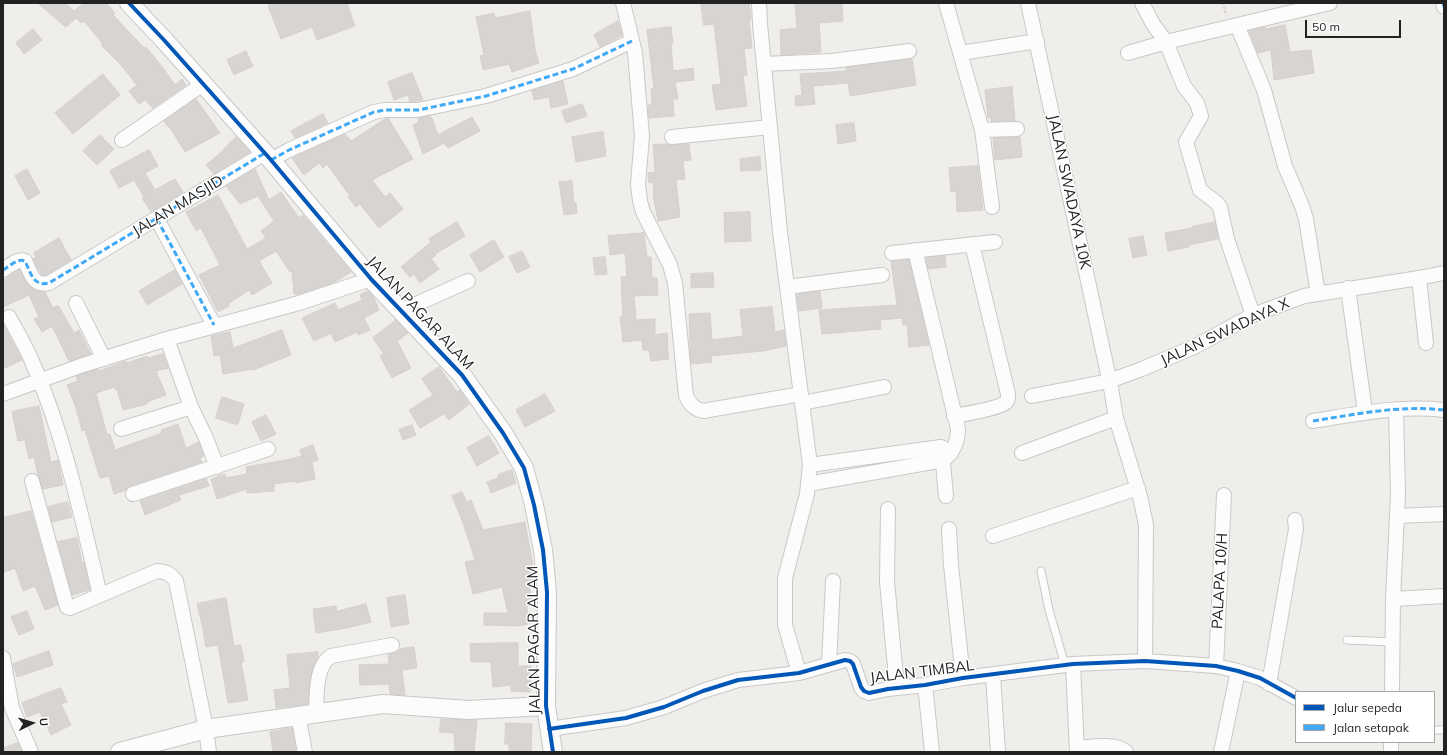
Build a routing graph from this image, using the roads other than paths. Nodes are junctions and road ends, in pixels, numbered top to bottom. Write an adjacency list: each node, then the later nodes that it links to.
1 (129, 3): 18 (street, JALAN PAGAR ALAM)
2 (623, 3): 11 (street)
3 (759, 3): 17 (street)
4 (946, 3): 15 (street)
5 (1028, 3): 12 (street, JALAN SWADAYA 10K)
6 (1142, 3): 13 (street)
7 (1443, 3): 9 (street)
8 (1323, 4): 10 (street)
9 (1444, 7)
10 (1237, 25): 13 (street); 39 (street)
11 (632, 41): 24 (street, JALAN MASJID); 53 (street)
12 (1037, 41): 15 (street); 49 (street, JALAN SWADAYA 10K)
13 (1166, 42): 16 (street); 42 (street)
14 (909, 51): 17 (street)
15 (961, 53): 21 (street)
16 (1128, 53)
17 (764, 64): 19 (street)
18 (203, 84): 23 (street); 24 (street, JALAN PAGAR ALAM)
19 (770, 127): 22 (street); 37 (street)
20 (1017, 129): 21 (street)
21 (982, 130): 25 (street)
22 (672, 137)
23 (122, 140)
24 (268, 157): 26 (street, JALAN MASJID); 35 (street, JALAN PAGAR ALAM)
25 (992, 207)
26 (157, 219): 31 (street, JALAN MASJID); 44 (street)
27 (995, 242): 28 (street)
28 (972, 244): 29 (street); 58 (street)
29 (915, 250): 30 (street); 58 (street)
30 (892, 253)
31 (3, 270)
32 (1444, 273): 34 (street, JALAN SWADAYA X)
33 (882, 275): 37 (street)
34 (1419, 278): 38 (street, JALAN SWADAYA X); 46 (street)
35 (371, 279): 41 (street, JALAN PAGAR ALAM); 44 (street)
36 (468, 281): 41 (street)
37 (787, 287): 53 (street)
38 (1348, 288): 39 (street, JALAN SWADAYA X); 57 (street)
39 (1318, 294): 42 (street, JALAN SWADAYA X)
40 (76, 303): 47 (street)
41 (401, 311): 101 (street, JALAN PAGAR ALAM)
42 (1253, 315): 49 (street, JALAN SWADAYA X)
43 (9, 317): 48 (street)
44 (214, 325): 45 (street)
45 (167, 339): 47 (street); 54 (street)
46 (1426, 343)
47 (104, 359): 48 (street)
48 (40, 380): 51 (street); 81 (street)
49 (1109, 381): 52 (street, JALAN SWADAYA X); 59 (street, JALAN SWADAYA 10K)
50 (884, 387): 53 (street)
51 (3, 394)
52 (1032, 396)
53 (802, 399): 65 (street)
54 (191, 407): 61 (street); 66 (street)
55 (1396, 409): 56 (street); 57 (street); 75 (street)
56 (1444, 410)
57 (1365, 412): 60 (street)
58 (954, 416): 64 (street)
59 (1116, 418): 63 (street); 69 (street, JALAN SWADAYA 10K)
60 (1313, 422)
61 (121, 429)
62 (268, 449): 66 (street)
63 (1022, 453)
64 (945, 454): 65 (street); 68 (street); 72 (street)
65 (810, 465): 68 (street)
66 (217, 467): 70 (street)
67 (32, 482): 81 (street)
68 (808, 484): 93 (street)
69 (1138, 488): 78 (street); 88 (street, JALAN SWADAYA 10K)
70 (133, 494)
71 (1224, 495): 91 (street, PALAPA 10/H)
72 (946, 496)
73 (888, 509): 98 (street)
74 (1444, 514): 75 (street)
75 (1397, 516): 83 (street)
76 (1295, 520): 96 (street)
77 (949, 529): 95 (street)
78 (993, 536)
79 (1041, 571): 90 (lane)
80 (833, 581): 89 (street)
81 (100, 594): 104 (street)
82 (1444, 596): 83 (street)
83 (1393, 599): 85 (street)
84 (1347, 640): 85 (lane)
85 (1392, 642): 99 (street)
86 (392, 645): 102 (street)
87 (3, 658): 108 (street)
88 (1145, 661): 90 (street, JALAN TIMBAL); 91 (street, JALAN TIMBAL)
89 (829, 664): 93 (street, JALAN TIMBAL); 98 (street, JALAN TIMBAL)
90 (1069, 664): 94 (street, JALAN TIMBAL); 106 (street)
91 (1216, 666): 92 (street, JALAN TIMBAL)
92 (1238, 671): 96 (street, JALAN TIMBAL); 115 (street)
93 (799, 673): 105 (street, JALAN TIMBAL)
94 (993, 675): 95 (street, JALAN TIMBAL); 113 (street)
95 (964, 678): 97 (street, JALAN TIMBAL)
96 (1269, 684): 100 (street, JALAN TIMBAL)
97 (925, 685): 98 (street, JALAN TIMBAL); 112 (street)
98 (897, 688)
99 (1392, 691)
100 (1295, 697)
101 (546, 706): 102 (street); 105 (street, JALAN PAGAR ALAM)
102 (316, 712): 103 (street)
103 (298, 715): 104 (street); 110 (street)
104 (206, 728): 107 (street); 109 (street)
105 (549, 730): 111 (street, JALAN PAGAR ALAM)
106 (1077, 750): 114 (street)
107 (127, 751)
108 (31, 752)
109 (209, 752)
110 (305, 752)
111 (553, 752)
112 (932, 752)
113 (998, 752)
114 (1126, 752)
115 (1221, 752)

